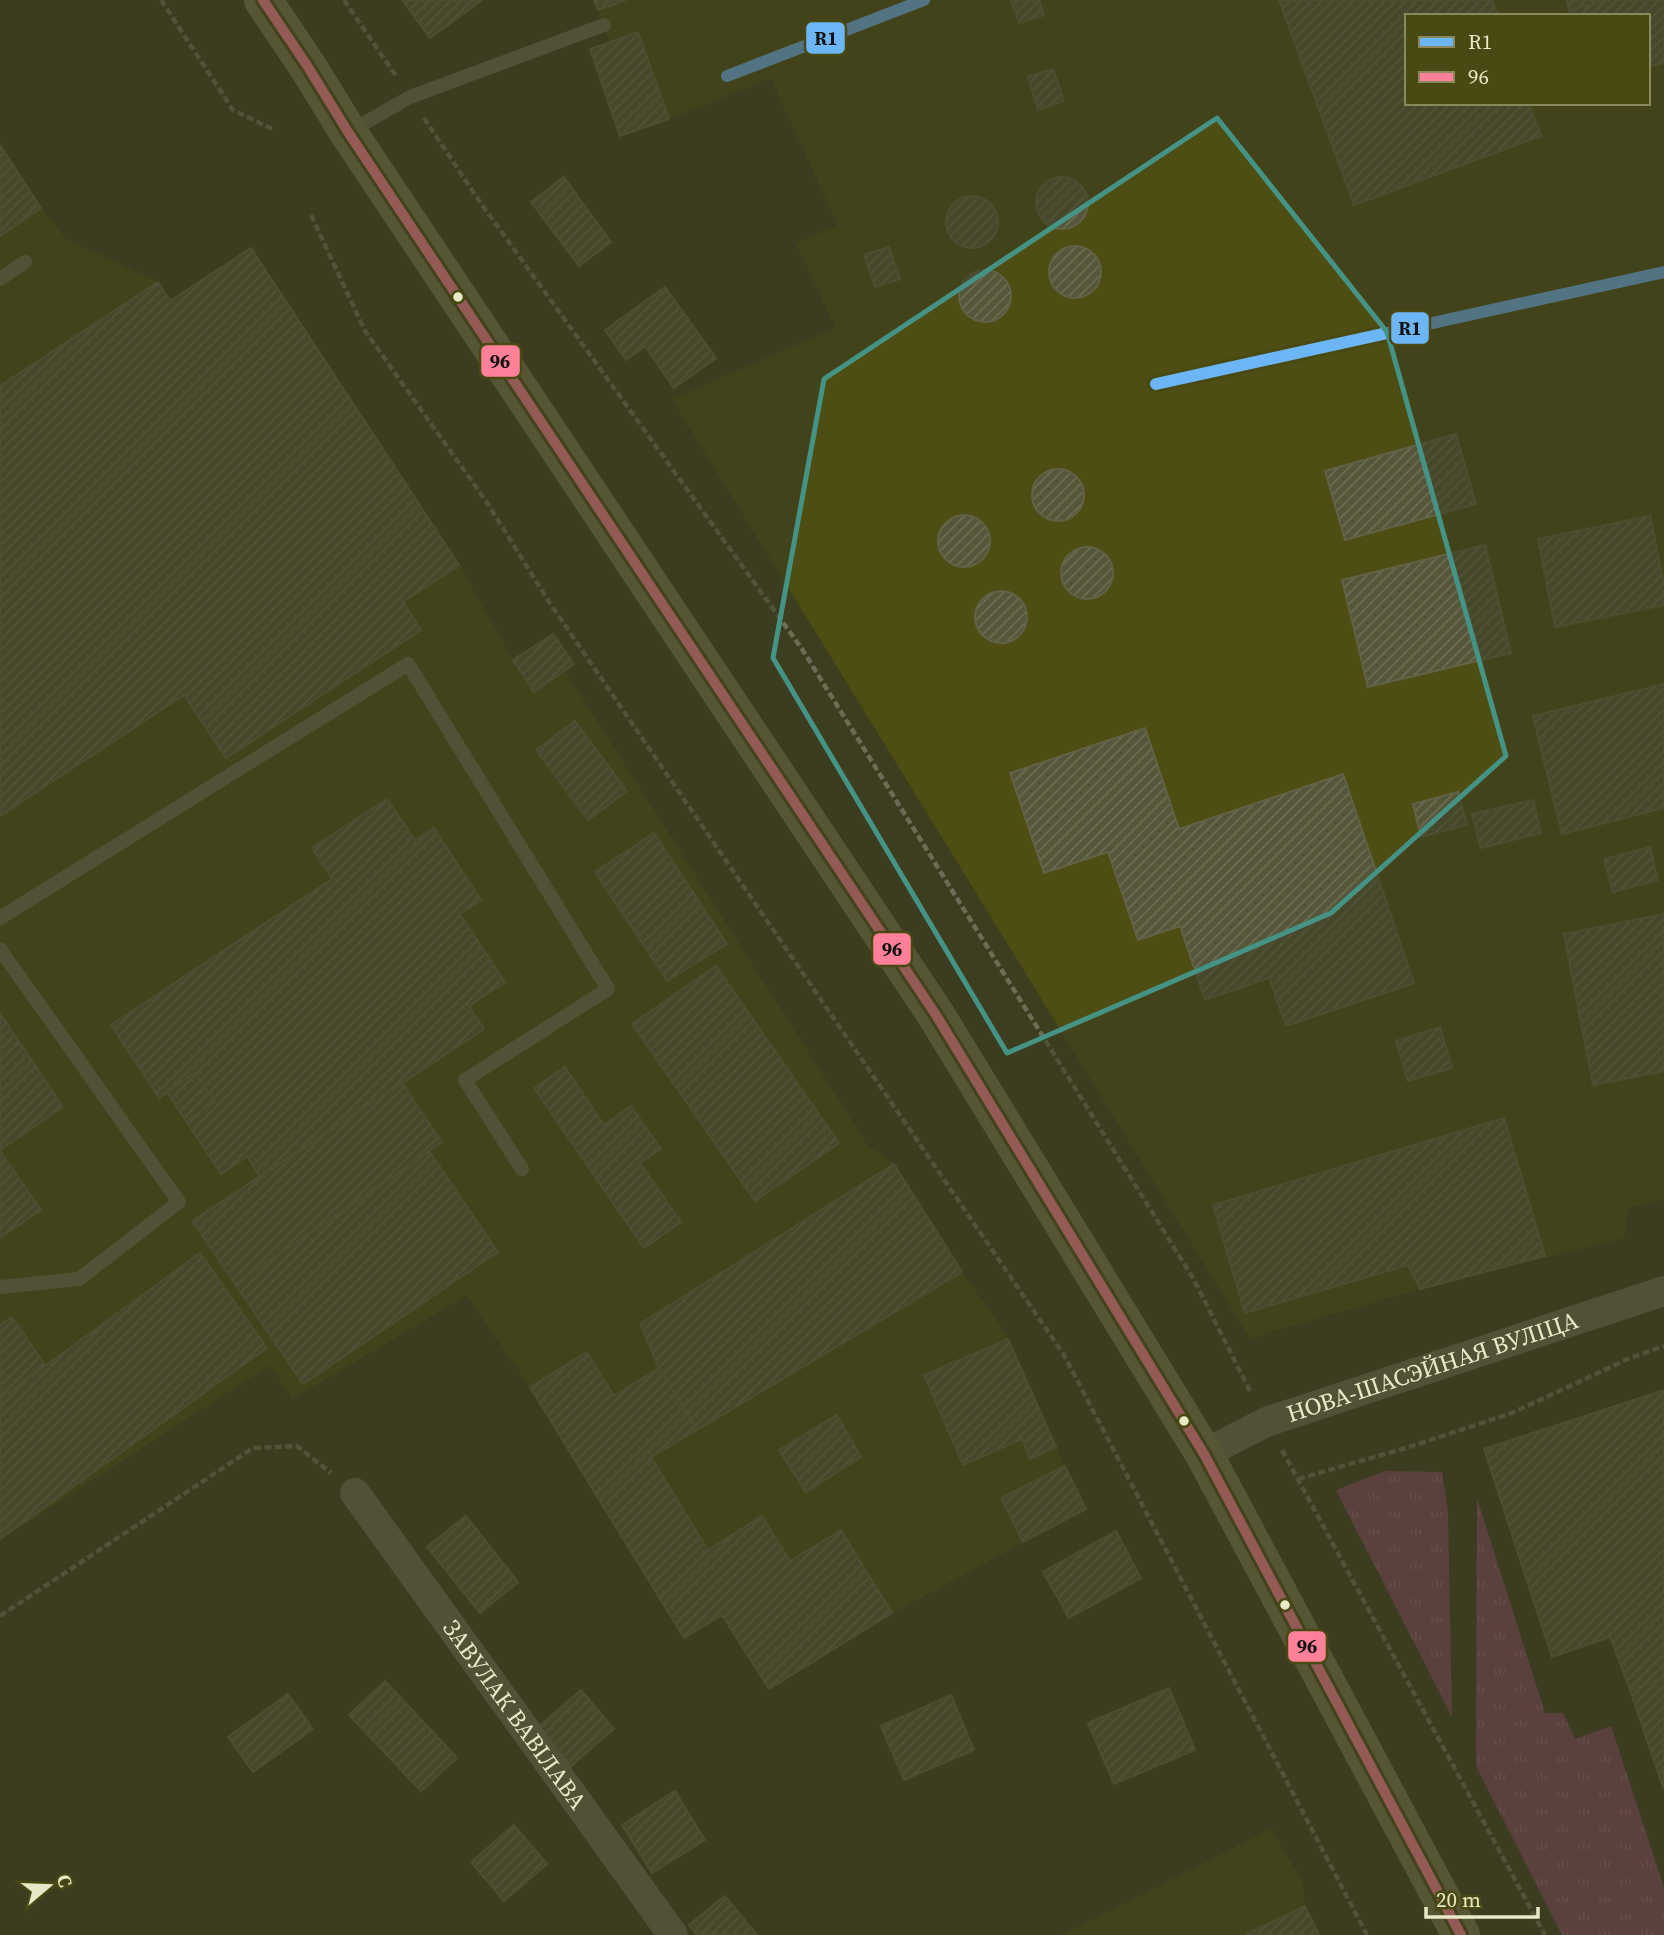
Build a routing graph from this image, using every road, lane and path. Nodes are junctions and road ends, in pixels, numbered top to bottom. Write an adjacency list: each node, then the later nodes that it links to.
1 (161, 0): 6 (path)
2 (263, 0): 7 (main road)
3 (344, 0): 5 (path)
4 (604, 25): 5 (lane)
5 (410, 97): 7 (lane); 17 (path)
6 (272, 128)
7 (348, 132): 18 (main road)
8 (311, 215): 23 (path)
9 (25, 262): 10 (lane)
10 (0, 279)
11 (0, 918): 13 (lane)
12 (0, 948): 14 (lane)
13 (522, 1169)
14 (0, 1287)
15 (1664, 1291): 17 (street, НОВА-ШАСЭЙНАЯ ВУЛІЦА)
16 (1664, 1346): 19 (path)
17 (1266, 1422): 18 (street, НОВА-ШАСЭЙНАЯ ВУЛІЦА); 19 (path)
18 (1205, 1454): 24 (main road)
19 (1297, 1479): 25 (path)
20 (355, 1493): 21 (path); 22 (street, ЗАВУЛАК ВАВІЛАВА)
21 (0, 1616)
22 (673, 1935)
23 (1367, 1935)
24 (1461, 1935)
25 (1545, 1935)

